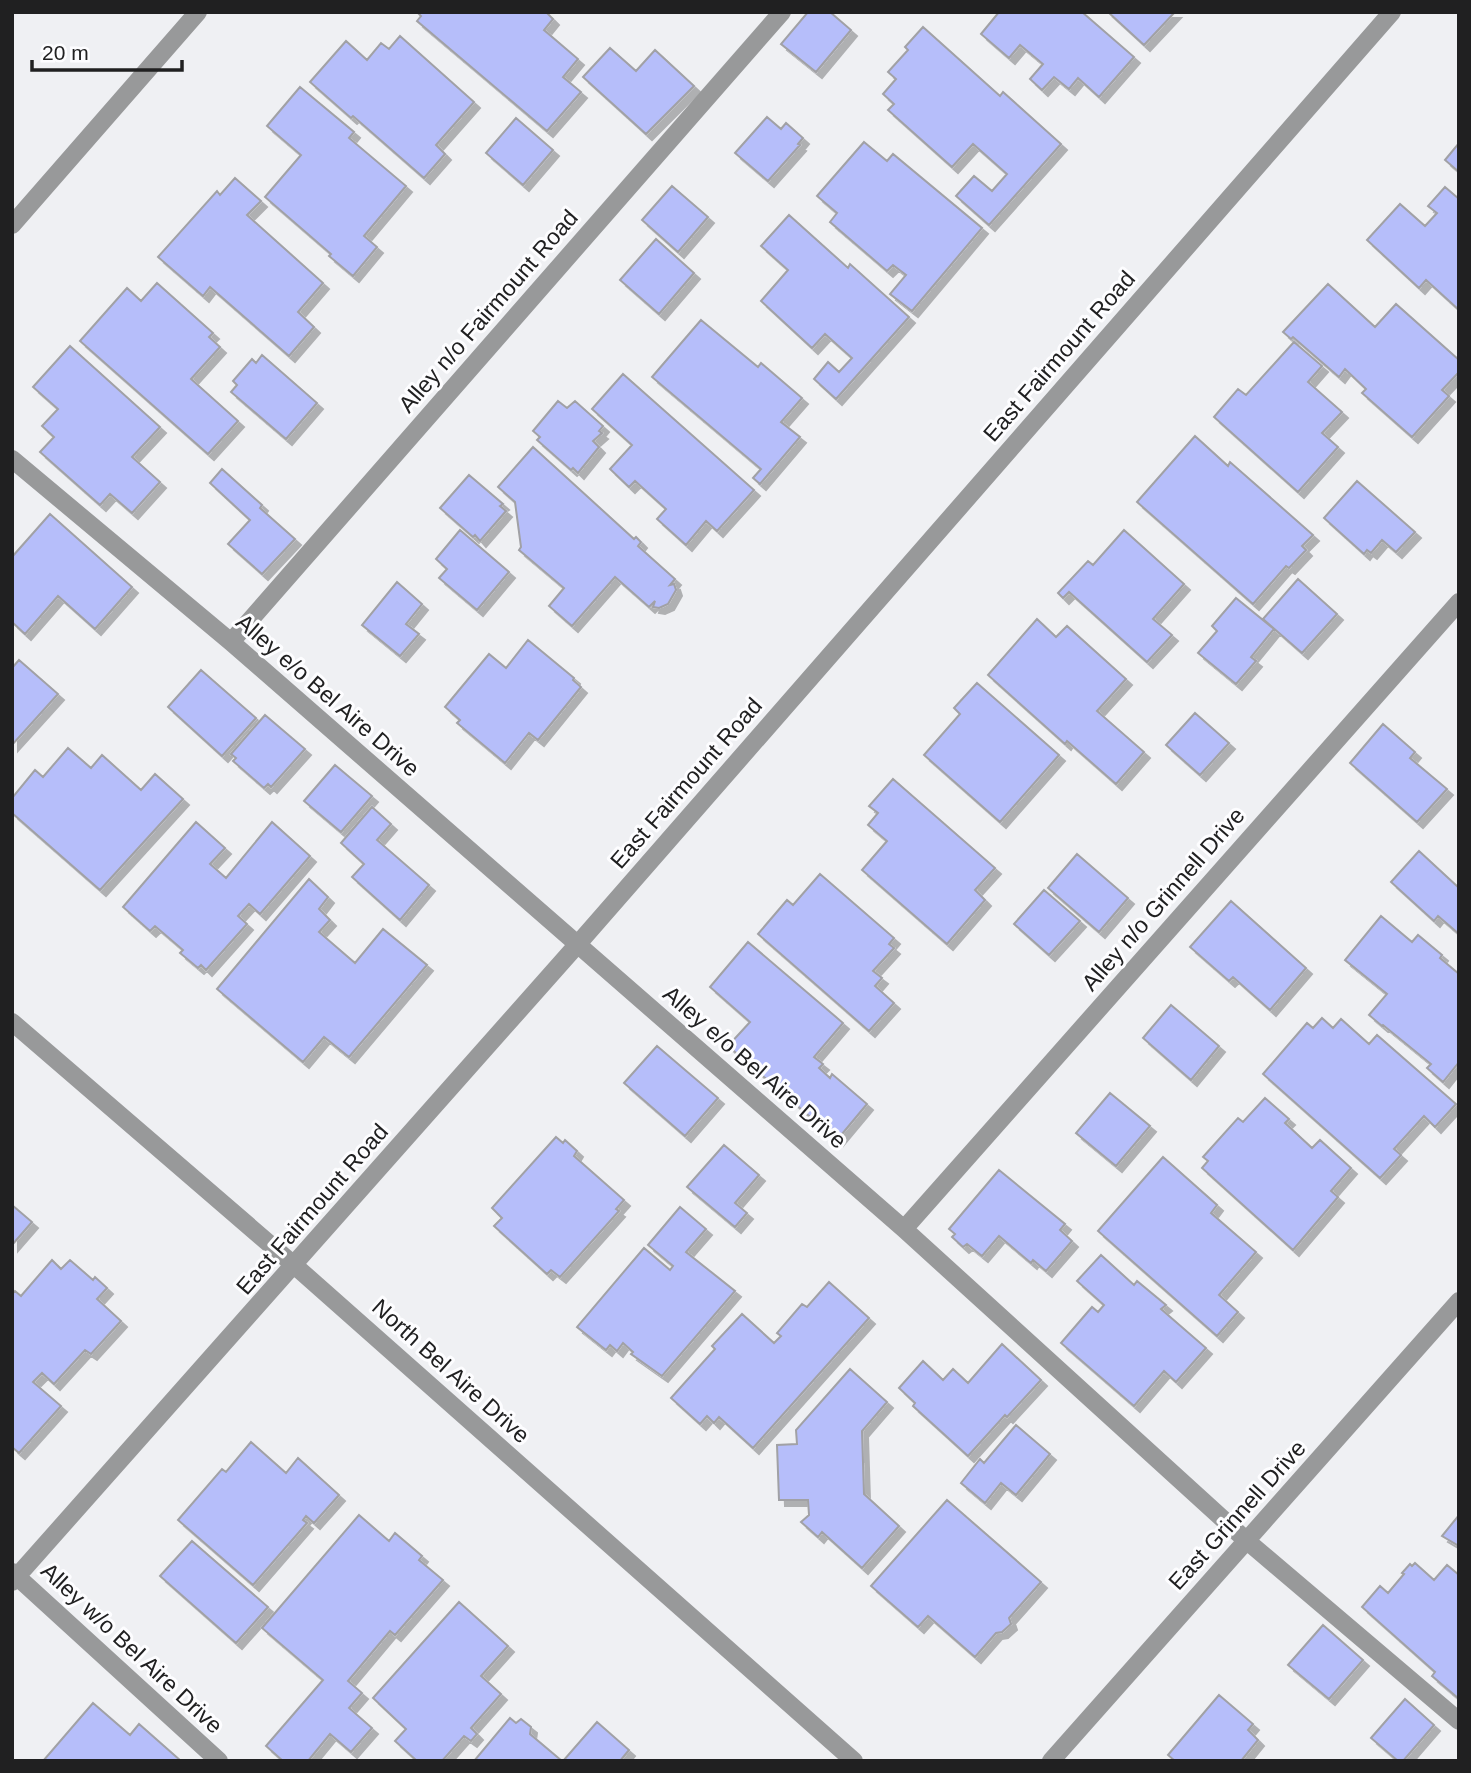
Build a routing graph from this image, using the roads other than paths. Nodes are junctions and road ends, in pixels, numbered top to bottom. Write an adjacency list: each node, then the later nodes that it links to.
1 (198, 12): 4 (street)
2 (782, 12): 7 (street, Alley n/o Fairmount Road)
3 (1392, 12): 8 (street, East Fairmount Road)
4 (12, 225)
5 (12, 459): 7 (street, Alley e/o Bel Aire Drive)
6 (1459, 602): 10 (street, Alley n/o Grinnell Drive)
7 (231, 642): 8 (street, Alley e/o Bel Aire Drive)
8 (577, 945): 10 (street, Alley e/o Bel Aire Drive); 11 (street, East Fairmount Road)
9 (12, 1022): 11 (street, North Bel Aire Drive)
10 (904, 1229): 13 (street, Alley e/o Bel Aire Drive)
11 (294, 1265): 14 (street, East Fairmount Road); 17 (street, North Bel Aire Drive)
12 (1459, 1300): 13 (street, East Grinnell Drive)
13 (1247, 1541): 15 (street, Alley e/o Bel Aire Drive); 18 (street, East Grinnell Drive)
14 (14, 1576): 16 (street, Alley w/o Bel Aire Drive)
15 (1459, 1721)
16 (219, 1761)
17 (853, 1761)
18 (1051, 1761)

